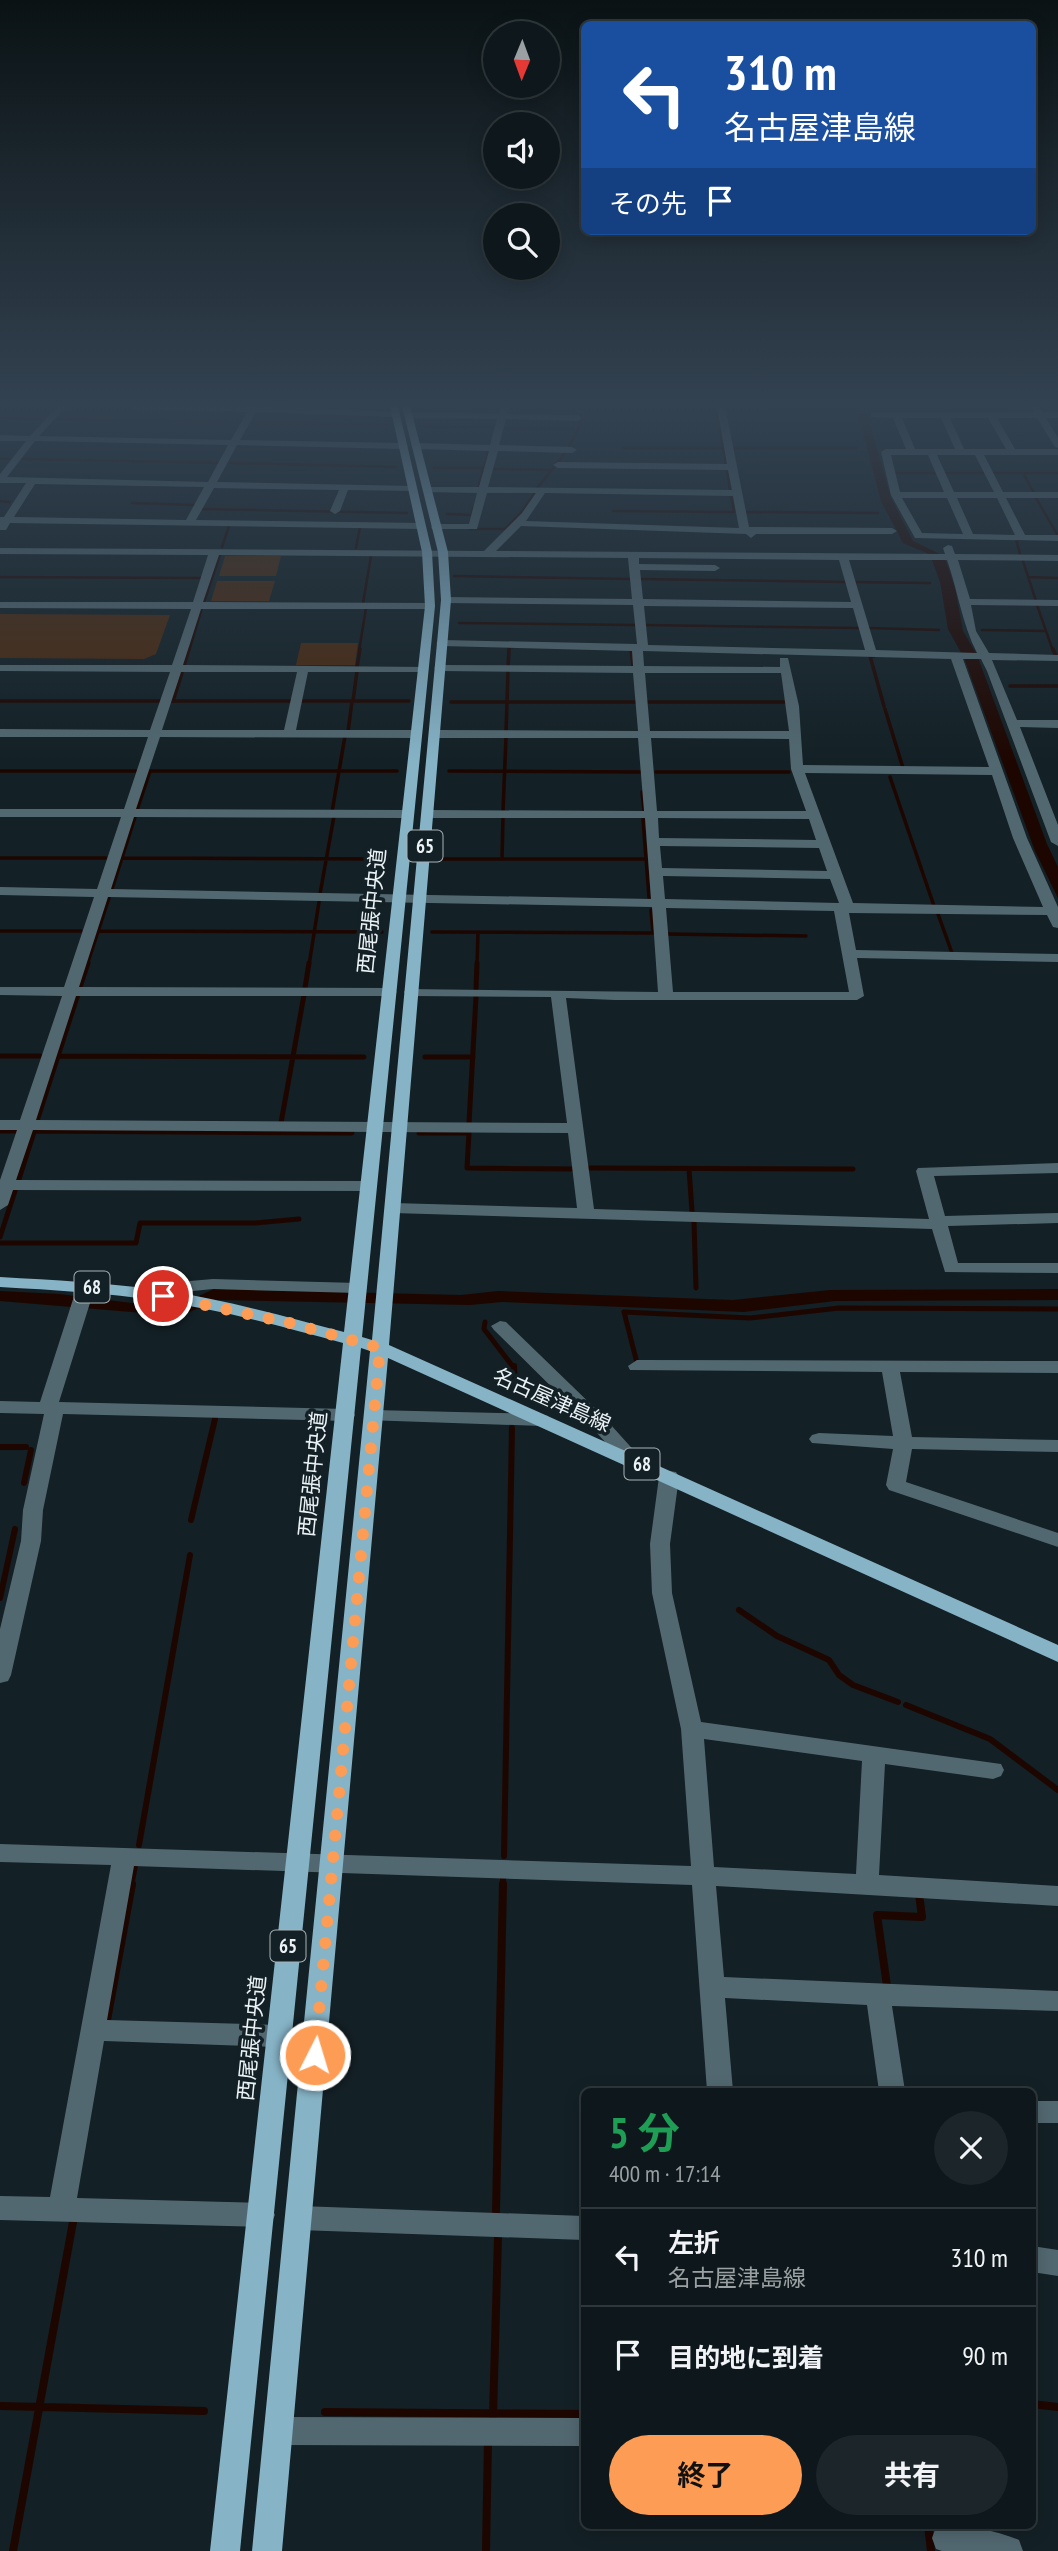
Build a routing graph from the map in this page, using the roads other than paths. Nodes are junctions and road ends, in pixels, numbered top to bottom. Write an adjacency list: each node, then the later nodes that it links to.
1 (348, 525): 9 (street)
2 (474, 525): 10 (street)
3 (518, 525): 21 (street)
4 (542, 525): 11 (street)
5 (743, 525): 11 (street)
6 (913, 525): 13 (street)
7 (964, 525): 14 (street)
8 (1015, 525): 15 (street)
9 (421, 526): 19 (main road, 西尾張中央道 / 65)
10 (436, 527): 20 (main road, 西尾張中央道 / 65)
11 (751, 531): 12 (street); 24 (street)
12 (892, 531)
13 (945, 538): 14 (street); 27 (street)
14 (970, 538): 15 (street)
15 (1022, 538): 16 (street)
16 (1058, 538)
17 (0, 551): 18 (street)
18 (215, 551): 19 (street); 37 (street)
19 (427, 552): 20 (street); 38 (main road, 西尾張中央道 / 65)
20 (443, 552): 21 (street); 31 (main road, 西尾張中央道 / 65)
21 (488, 552): 22 (street)
22 (633, 554): 23 (street); 29 (street)
23 (713, 555): 24 (street); 29 (street)
24 (755, 556): 25 (street)
25 (843, 557): 26 (street); 35 (street)
26 (923, 557): 27 (street); 30 (street)
27 (948, 557): 28 (street); 33 (street)
28 (1058, 558)
29 (635, 567): 32 (street)
30 (929, 569)
31 (446, 600): 32 (street); 39 (main road, 西尾張中央道 / 65)
32 (638, 602): 35 (street); 40 (street)
33 (965, 602): 34 (street); 44 (street)
34 (1058, 603)
35 (856, 605): 42 (street)
36 (0, 606): 37 (street)
37 (197, 606): 38 (street); 47 (street)
38 (430, 606): 50 (main road, 西尾張中央道 / 65)
39 (442, 643): 40 (street); 48 (main road, 西尾張中央道 / 65)
40 (640, 648): 41 (street); 51 (street)
41 (782, 651): 42 (street); 52 (street)
42 (871, 653): 43 (street)
43 (958, 656): 44 (street); 63 (street)
44 (983, 657): 45 (street); 53 (street)
45 (1058, 658)
46 (0, 668): 47 (street)
47 (176, 668): 49 (street); 56 (street)
48 (440, 668): 51 (street); 59 (main road, 西尾張中央道 / 65)
49 (303, 669): 50 (street); 57 (street)
50 (423, 669): 58 (main road, 西尾張中央道 / 65)
51 (638, 669): 52 (street); 60 (street)
52 (786, 670): 61 (street)
53 (1013, 723): 54 (street); 70 (street)
54 (1058, 724)
55 (0, 733): 56 (street)
56 (155, 734): 57 (street); 65 (street)
57 (289, 734): 58 (street)
58 (416, 734): 66 (main road, 西尾張中央道 / 65)
59 (435, 734): 60 (street); 67 (main road, 西尾張中央道 / 65)
60 (645, 735): 61 (street); 68 (street)
61 (795, 735): 62 (street)
62 (797, 769): 63 (street); 69 (street)
63 (998, 771): 82 (street)
64 (0, 813): 65 (street)
65 (128, 813): 66 (street); 77 (street)
66 (408, 814): 78 (main road, 西尾張中央道 / 65)
67 (428, 814): 68 (street); 79 (main road, 西尾張中央道 / 65)
68 (652, 815): 69 (street); 71 (street)
69 (812, 815): 73 (street)
70 (1054, 825): 72 (street)
71 (654, 842): 73 (street); 74 (street)
72 (1058, 842)
73 (823, 844): 75 (street)
74 (656, 872): 75 (street); 80 (street)
75 (835, 875): 81 (street)
76 (0, 891): 77 (street)
77 (102, 894): 78 (street); 86 (street)
78 (399, 900): 79 (street); 87 (main road, 西尾張中央道 / 65)
79 (420, 901): 80 (street); 88 (main road, 西尾張中央道 / 65)
80 (658, 905): 81 (street); 90 (street)
81 (845, 909): 82 (street); 83 (street)
82 (1056, 915)
83 (850, 954): 84 (street); 90 (street)
84 (1058, 958)
85 (0, 990): 86 (street)
86 (69, 991): 87 (street); 92 (street)
87 (390, 992): 93 (main road, 西尾張中央道 / 65)
88 (411, 992): 89 (street); 94 (main road, 西尾張中央道 / 65)
89 (558, 993): 90 (street); 95 (street)
90 (666, 996)
91 (0, 1125): 92 (street)
92 (26, 1125): 93 (street); 97 (street)
93 (377, 1126): 94 (street); 98 (main road, 西尾張中央道 / 65)
94 (399, 1126): 95 (street); 100 (main road, 西尾張中央道 / 65)
95 (578, 1128): 101 (street)
96 (1058, 1168): 103 (street)
97 (3, 1185): 98 (street); 99 (street)
98 (369, 1186): 106 (main road, 西尾張中央道 / 65)
99 (0, 1205)
100 (393, 1208): 101 (street); 111 (main road, 西尾張中央道 / 65)
101 (586, 1214): 103 (street)
102 (1058, 1218): 103 (street)
103 (940, 1223): 104 (street)
104 (1058, 1268)
105 (0, 1282): 107 (main road, 名古屋津島線 / 68)
106 (358, 1294): 108 (street); 110 (main road, 西尾張中央道 / 65)
107 (82, 1296): 108 (main road, 名古屋津島線 / 68); 116 (street)
108 (163, 1296): 110 (main road, 名古屋津島線 / 68)
109 (500, 1326): 123 (street)
110 (353, 1340): 111 (main road, 名古屋津島線 / 68); 117 (main road, 西尾張中央道 / 65)
111 (380, 1348): 118 (main road, 西尾張中央道 / 65); 119 (main road, 名古屋津島線 / 68)
112 (636, 1366): 113 (street)
113 (890, 1367): 114 (street); 121 (street)
114 (1058, 1367)
115 (0, 1407): 116 (street)
116 (51, 1409): 117 (street); 127 (street)
117 (345, 1415): 133 (main road, 西尾張中央道 / 65)
118 (373, 1416): 119 (street); 134 (main road, 西尾張中央道 / 65)
119 (541, 1420): 123 (main road, 名古屋津島線 / 68)
120 (819, 1439): 121 (street)
121 (904, 1443): 122 (street); 125 (street)
122 (1058, 1446)
123 (631, 1459): 124 (main road, 名古屋津島線 / 68)
124 (669, 1477): 126 (main road, 名古屋津島線 / 68); 128 (street)
125 (1058, 1540)
126 (1058, 1654)
127 (0, 1675)
128 (692, 1729): 129 (street); 135 (street)
129 (874, 1754): 130 (street); 136 (street)
130 (993, 1770)
131 (0, 1853): 132 (street)
132 (124, 1857): 133 (street); 141 (street)
133 (297, 1862): 134 (street); 142 (main road, 西尾張中央道 / 65)
134 (333, 1864): 135 (street); 150 (main road, 西尾張中央道 / 65)
135 (704, 1874): 136 (street); 138 (street)
136 (867, 1882): 137 (street)
137 (1058, 1896)
138 (712, 1987): 139 (street); 143 (street)
139 (878, 1995): 140 (street); 144 (street)
140 (1058, 2001)
141 (93, 2030): 142 (street); 148 (street)
142 (278, 2036): 149 (main road, 西尾張中央道 / 65)
143 (720, 2088)
144 (892, 2088)
145 (1036, 2112): 146 (street)
146 (1058, 2112)
147 (0, 2208): 148 (street)
148 (61, 2210): 149 (street)
149 (261, 2216): 157 (main road, 西尾張中央道 / 65)
150 (299, 2218): 151 (street); 154 (main road, 西尾張中央道 / 65)
151 (581, 2228)
152 (1036, 2260): 153 (street)
153 (1058, 2263)
154 (279, 2431): 155 (street); 158 (main road, 西尾張中央道 / 65)
155 (581, 2432)
156 (947, 2538): 159 (street)
157 (225, 2551)
158 (267, 2551)
159 (1008, 2551)

